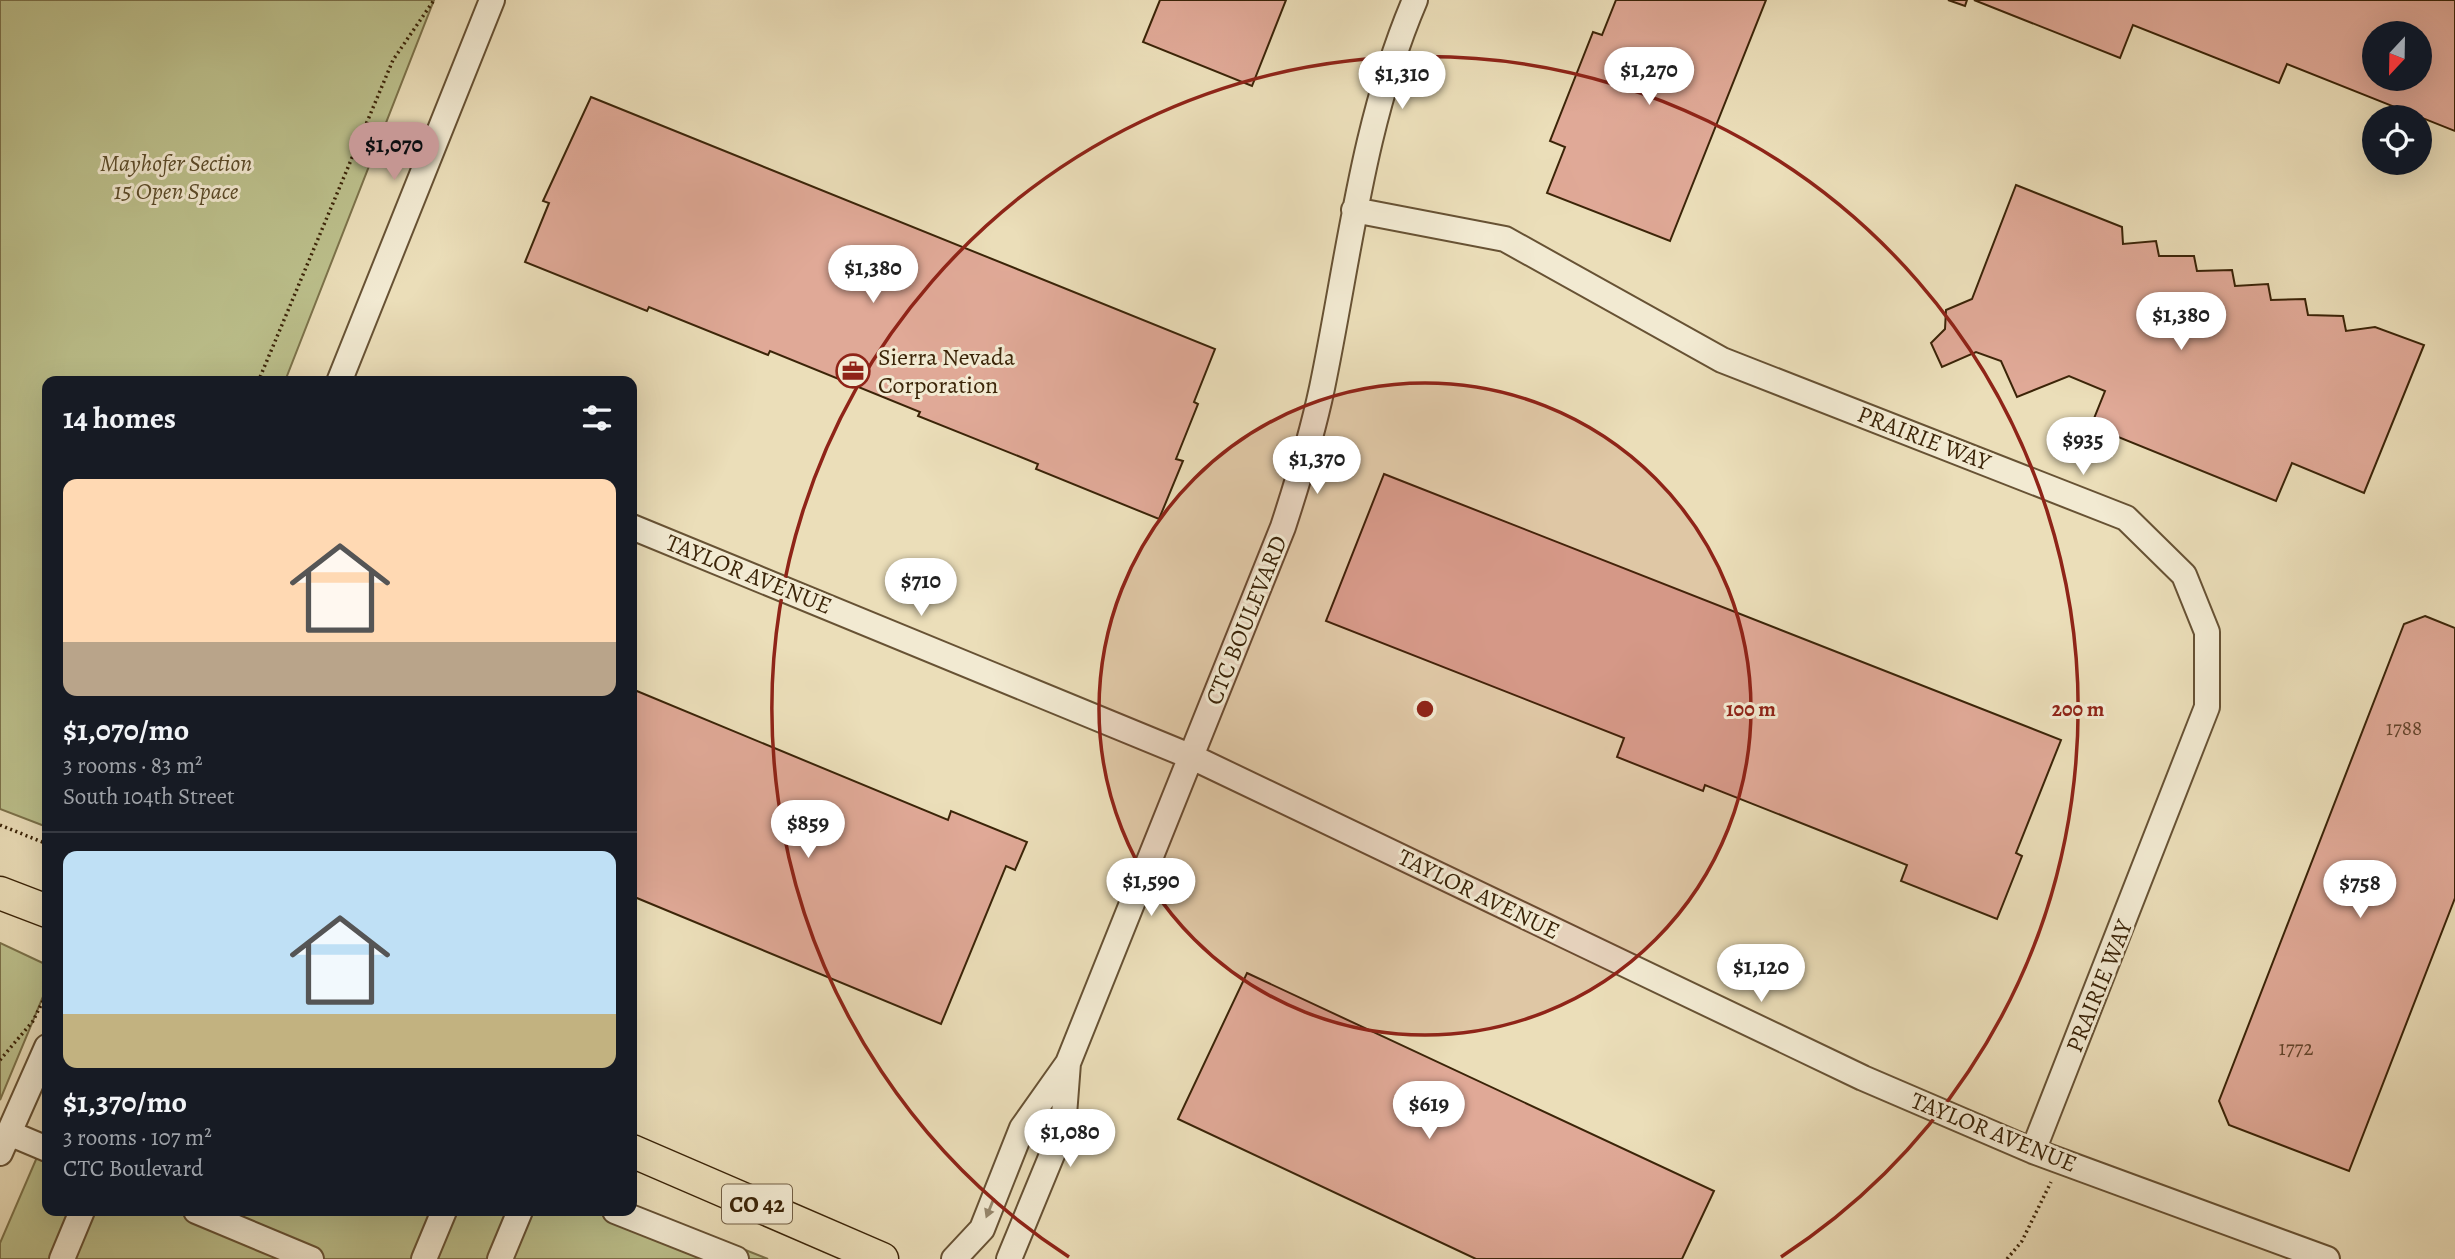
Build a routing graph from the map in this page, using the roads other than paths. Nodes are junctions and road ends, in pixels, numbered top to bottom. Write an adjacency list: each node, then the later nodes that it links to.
1 (492, 0): 4 (street)
2 (1416, 0): 3 (street, CTC BOULEVARD)
3 (1354, 210): 6 (street, CTC BOULEVARD); 13 (street, PRAIRIE WAY)
4 (341, 376)
5 (637, 529): 6 (street, TAYLOR AVENUE)
6 (1192, 757): 10 (street, CTC BOULEVARD); 13 (street, TAYLOR AVENUE)
7 (0, 893): 8 (main road)
8 (42, 909)
9 (42, 1058): 11 (street)
10 (1068, 1063): 26 (street, CTC BOULEVARD, one-way to 26); 27 (street, CTC BOULEVARD)
11 (4, 1143): 12 (street)
12 (42, 1148)
13 (2033, 1151): 28 (street, TAYLOR AVENUE)
14 (637, 1152): 25 (main road, CO 42)
15 (80, 1216): 20 (street)
16 (208, 1216): 21 (street)
17 (442, 1216): 22 (street)
18 (518, 1216): 23 (street)
19 (628, 1216): 24 (street)
20 (62, 1259)
21 (312, 1259)
22 (424, 1259)
23 (500, 1259)
24 (736, 1259)
25 (881, 1259)
26 (954, 1259)
27 (1009, 1259)
28 (2327, 1259)

